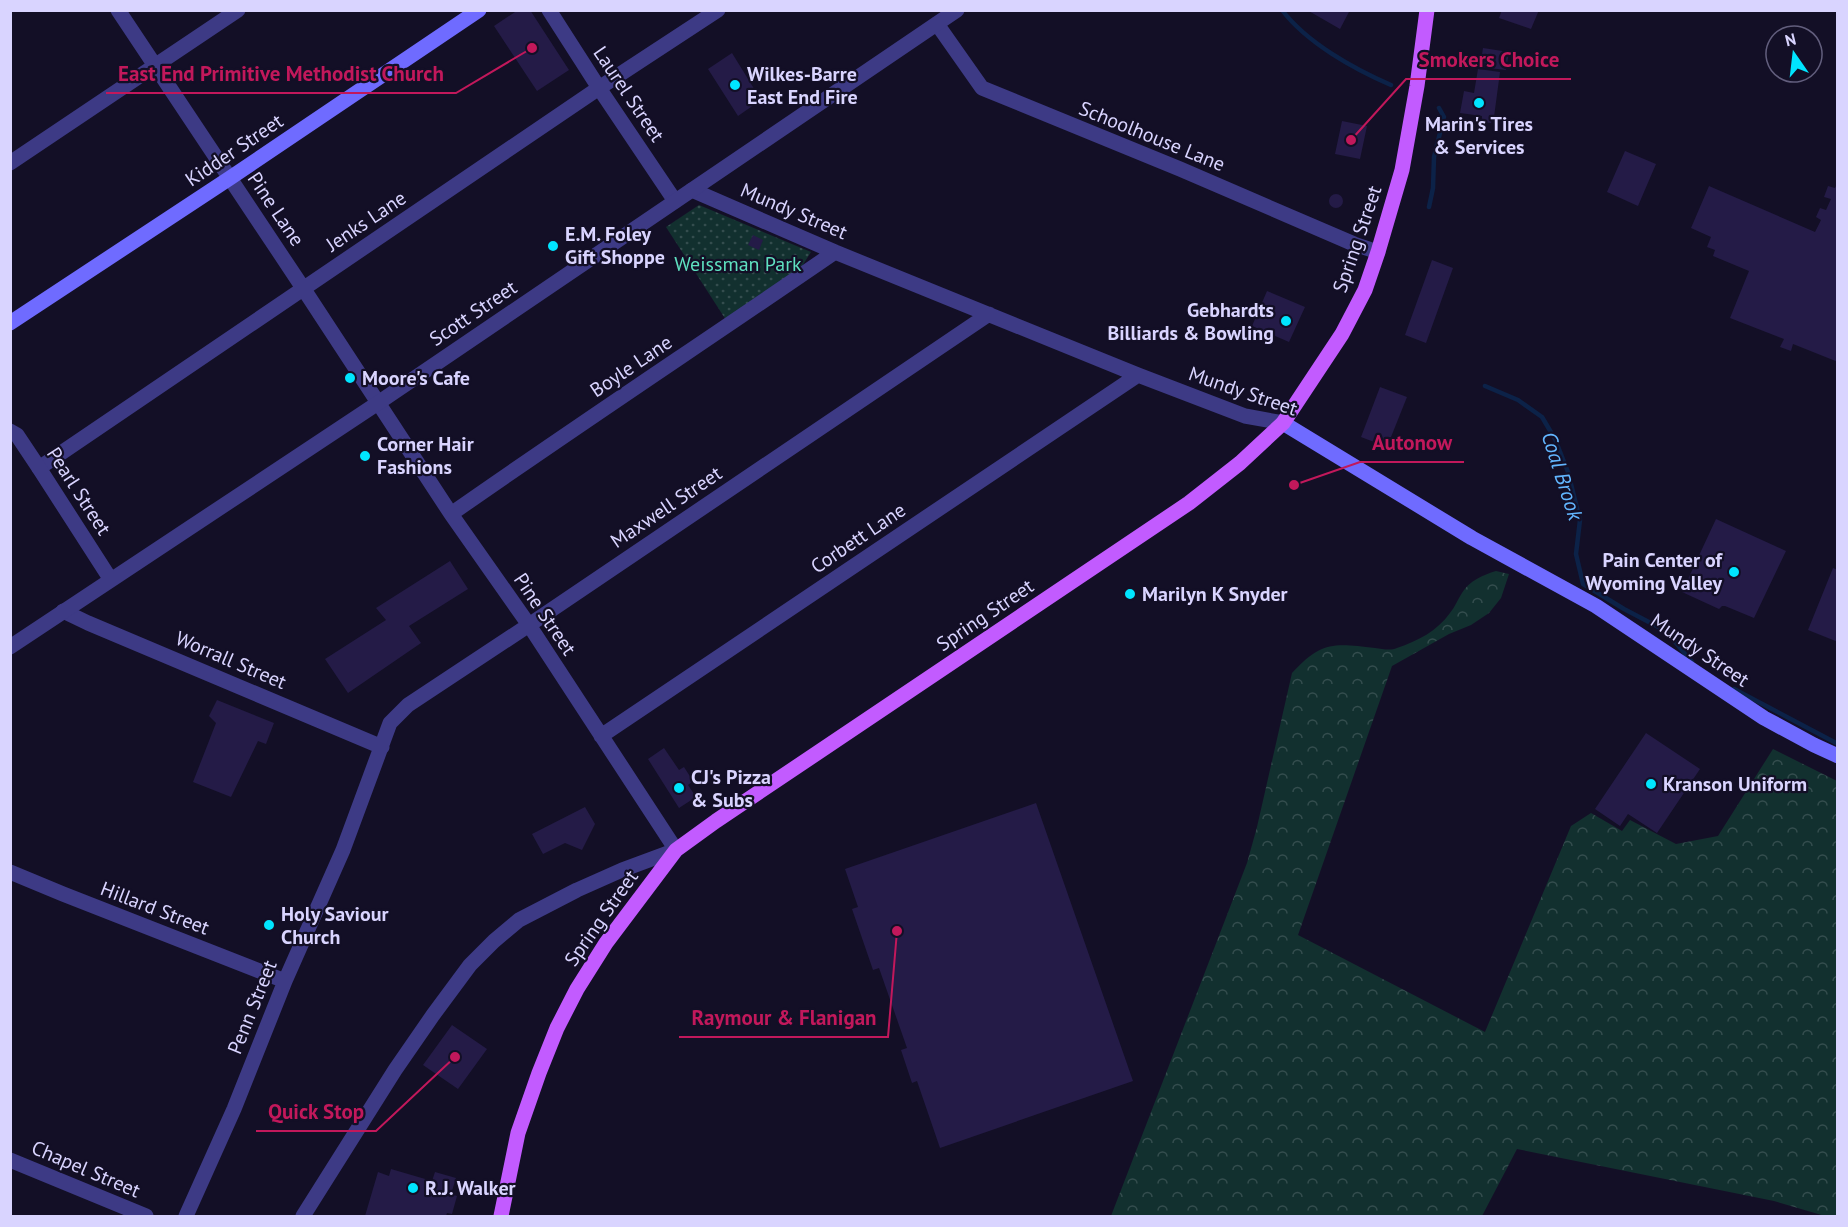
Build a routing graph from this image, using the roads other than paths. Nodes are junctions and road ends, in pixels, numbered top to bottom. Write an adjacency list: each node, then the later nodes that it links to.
1 (118, 10): 9 (street, Pine Lane)
2 (238, 10): 9 (street)
3 (479, 10): 12 (main road, Kidder Street)
4 (549, 10): 10 (street, Laurel Street)
5 (718, 10): 10 (street, Jenks Lane)
6 (957, 10): 8 (street, Scott Street)
7 (1427, 10): 16 (main road, Spring Street)
8 (938, 24): 13 (street, Scott Street); 16 (street, Schoolhouse Lane)
9 (155, 67): 11 (street); 12 (street, Pine Lane)
10 (599, 88): 14 (street, Laurel Street); 17 (street, Jenks Lane)
11 (10, 163)
12 (230, 178): 17 (street, Pine Lane); 19 (main road, Kidder Street)
13 (692, 190): 14 (street, Scott Street); 15 (street, Mundy Street)
14 (675, 201): 21 (street, Scott Street)
15 (836, 252): 18 (street, Mundy Street); 25 (street, Boyle Lane)
16 (1378, 252): 22 (main road, Spring Street)
17 (303, 288): 21 (street, Pine Lane); 24 (street, Jenks Lane)
18 (989, 314): 20 (street, Mundy Street); 28 (street, Maxwell Street)
19 (10, 323)
20 (1138, 375): 22 (street, Mundy Street); 30 (street, Corbett Lane)
21 (378, 403): 25 (street, Pine Street); 26 (street, Scott Street)
22 (1283, 423): 32 (main road, Mundy Street); 33 (main road, Spring Street)
23 (12, 431): 24 (street, Pearl Street)
24 (39, 468): 26 (street, Pearl Street)
25 (451, 514): 28 (street, Pine Street)
26 (111, 580): 27 (street, Scott Street)
27 (63, 611): 29 (street, Scott Street); 31 (street, Worrall Street)
28 (529, 625): 30 (street, Pine Street); 31 (street, Maxwell Street)
29 (10, 647)
30 (601, 736): 33 (street, Pine Street)
31 (382, 747): 35 (street, Penn Street)
32 (1838, 756)
33 (676, 850): 40 (street); 41 (main road, Spring Street)
34 (10, 872): 35 (street, Hillard Street)
35 (285, 981): 39 (street, Penn Street)
36 (15, 1162): 37 (street); 38 (street, Chapel Street)
37 (10, 1176)
38 (146, 1216)
39 (186, 1216)
40 (303, 1216)
41 (501, 1216)

